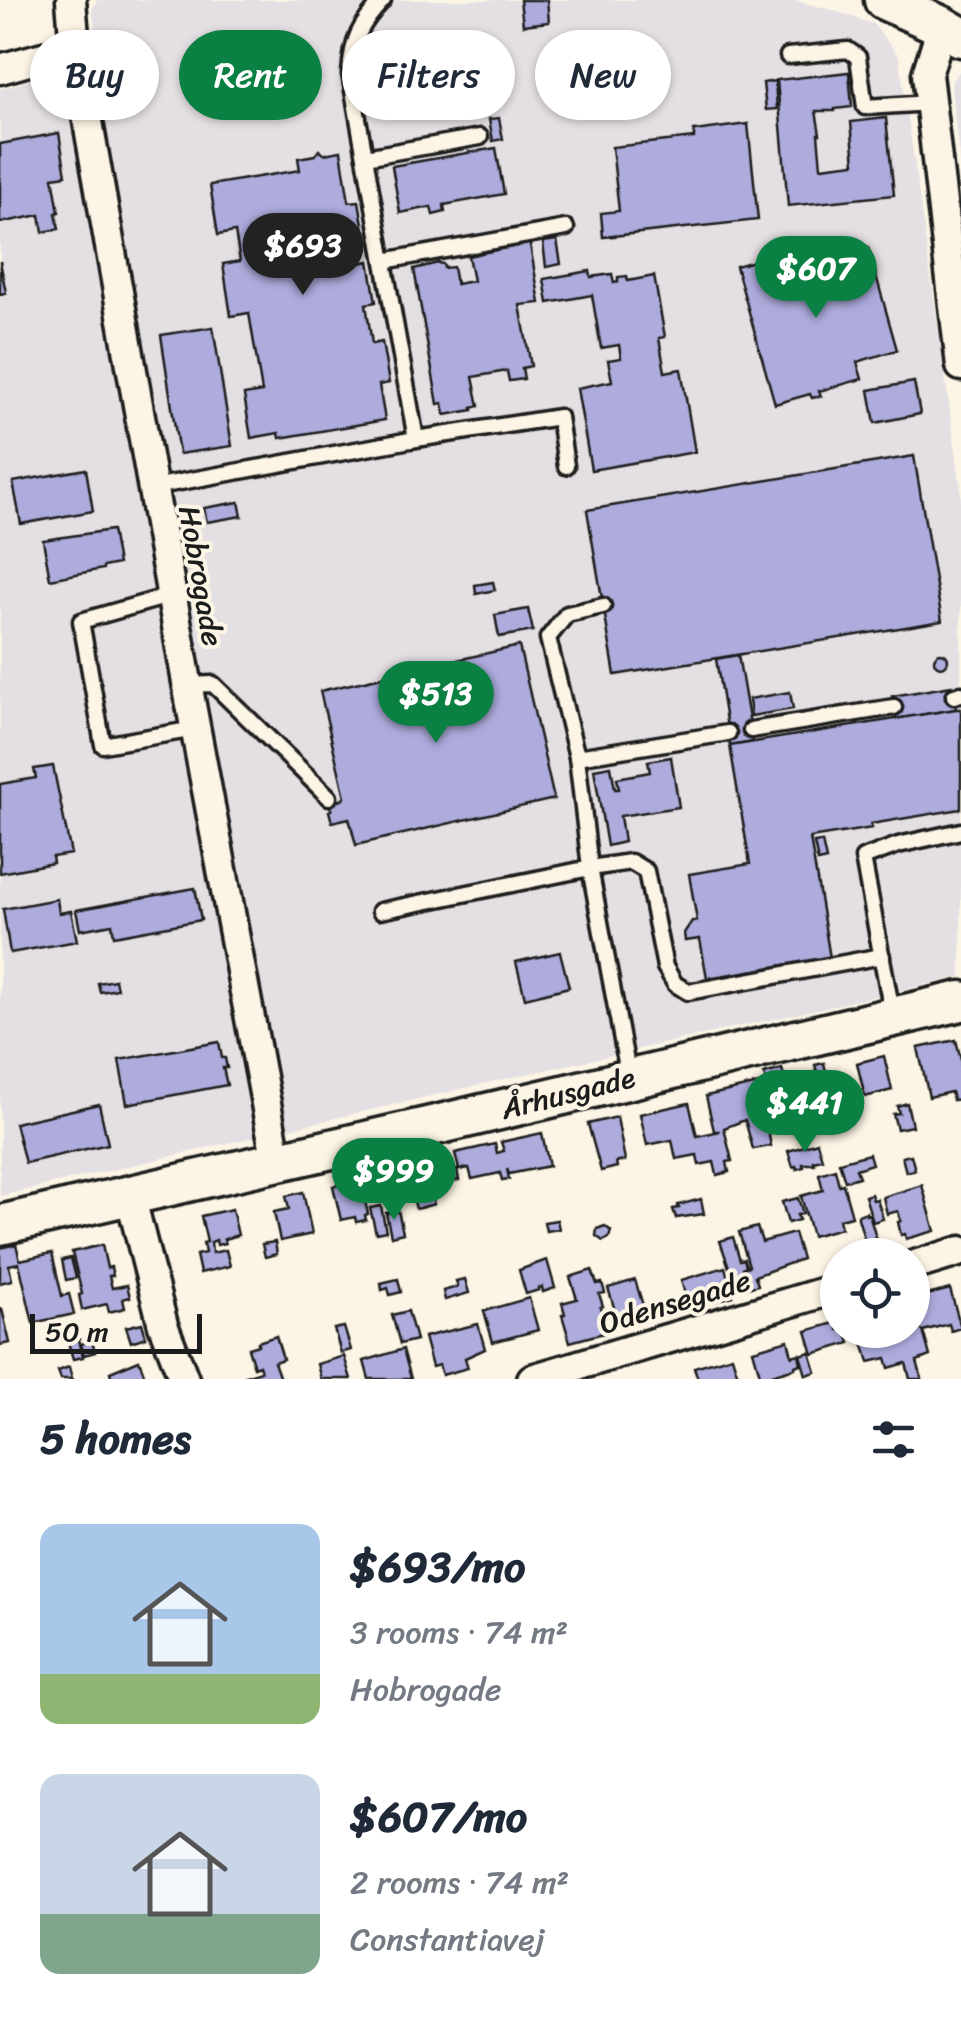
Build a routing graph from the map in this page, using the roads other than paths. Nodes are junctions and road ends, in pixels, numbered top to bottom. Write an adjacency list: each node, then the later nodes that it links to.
1 (70, 0): 4 (street, Hobrogade)
2 (383, 0): 12 (lane)
3 (884, 0): 5 (street)
4 (73, 30)
5 (952, 32): 9 (street)
6 (788, 56): 9 (lane)
7 (30, 61): 8 (street)
8 (0, 69)
9 (931, 103): 15 (street)
10 (88, 120): 18 (street, Hobrogade)
11 (480, 137): 12 (lane)
12 (365, 158): 14 (lane)
13 (566, 228): 14 (lane)
14 (384, 261): 16 (lane)
15 (961, 366)
16 (416, 439): 17 (lane); 18 (lane)
17 (566, 466)
18 (152, 487): 19 (street, Hobrogade)
19 (172, 596): 21 (street, Hobrogade); 23 (lane)
20 (603, 606): 26 (lane)
21 (187, 685): 23 (street, Hobrogade); 27 (lane)
22 (894, 707): 24 (lane)
23 (196, 729): 35 (street, Hobrogade)
24 (750, 730)
25 (728, 733): 26 (lane)
26 (577, 757): 29 (lane)
27 (329, 797)
28 (961, 830): 31 (lane)
29 (590, 868): 30 (lane); 31 (lane); 34 (lane)
30 (380, 912)
31 (882, 956): 33 (lane)
32 (961, 1001): 33 (street, Århusgade)
33 (893, 1017): 34 (street, Århusgade)
34 (629, 1078): 35 (street, Århusgade)
35 (277, 1162): 36 (street, Århusgade)
36 (130, 1196): 37 (street, Århusgade); 41 (street)
37 (0, 1225)
38 (961, 1252): 39 (street)
39 (930, 1261)
40 (820, 1293): 42 (street, Odensegade)
41 (184, 1379)
42 (532, 1379)

